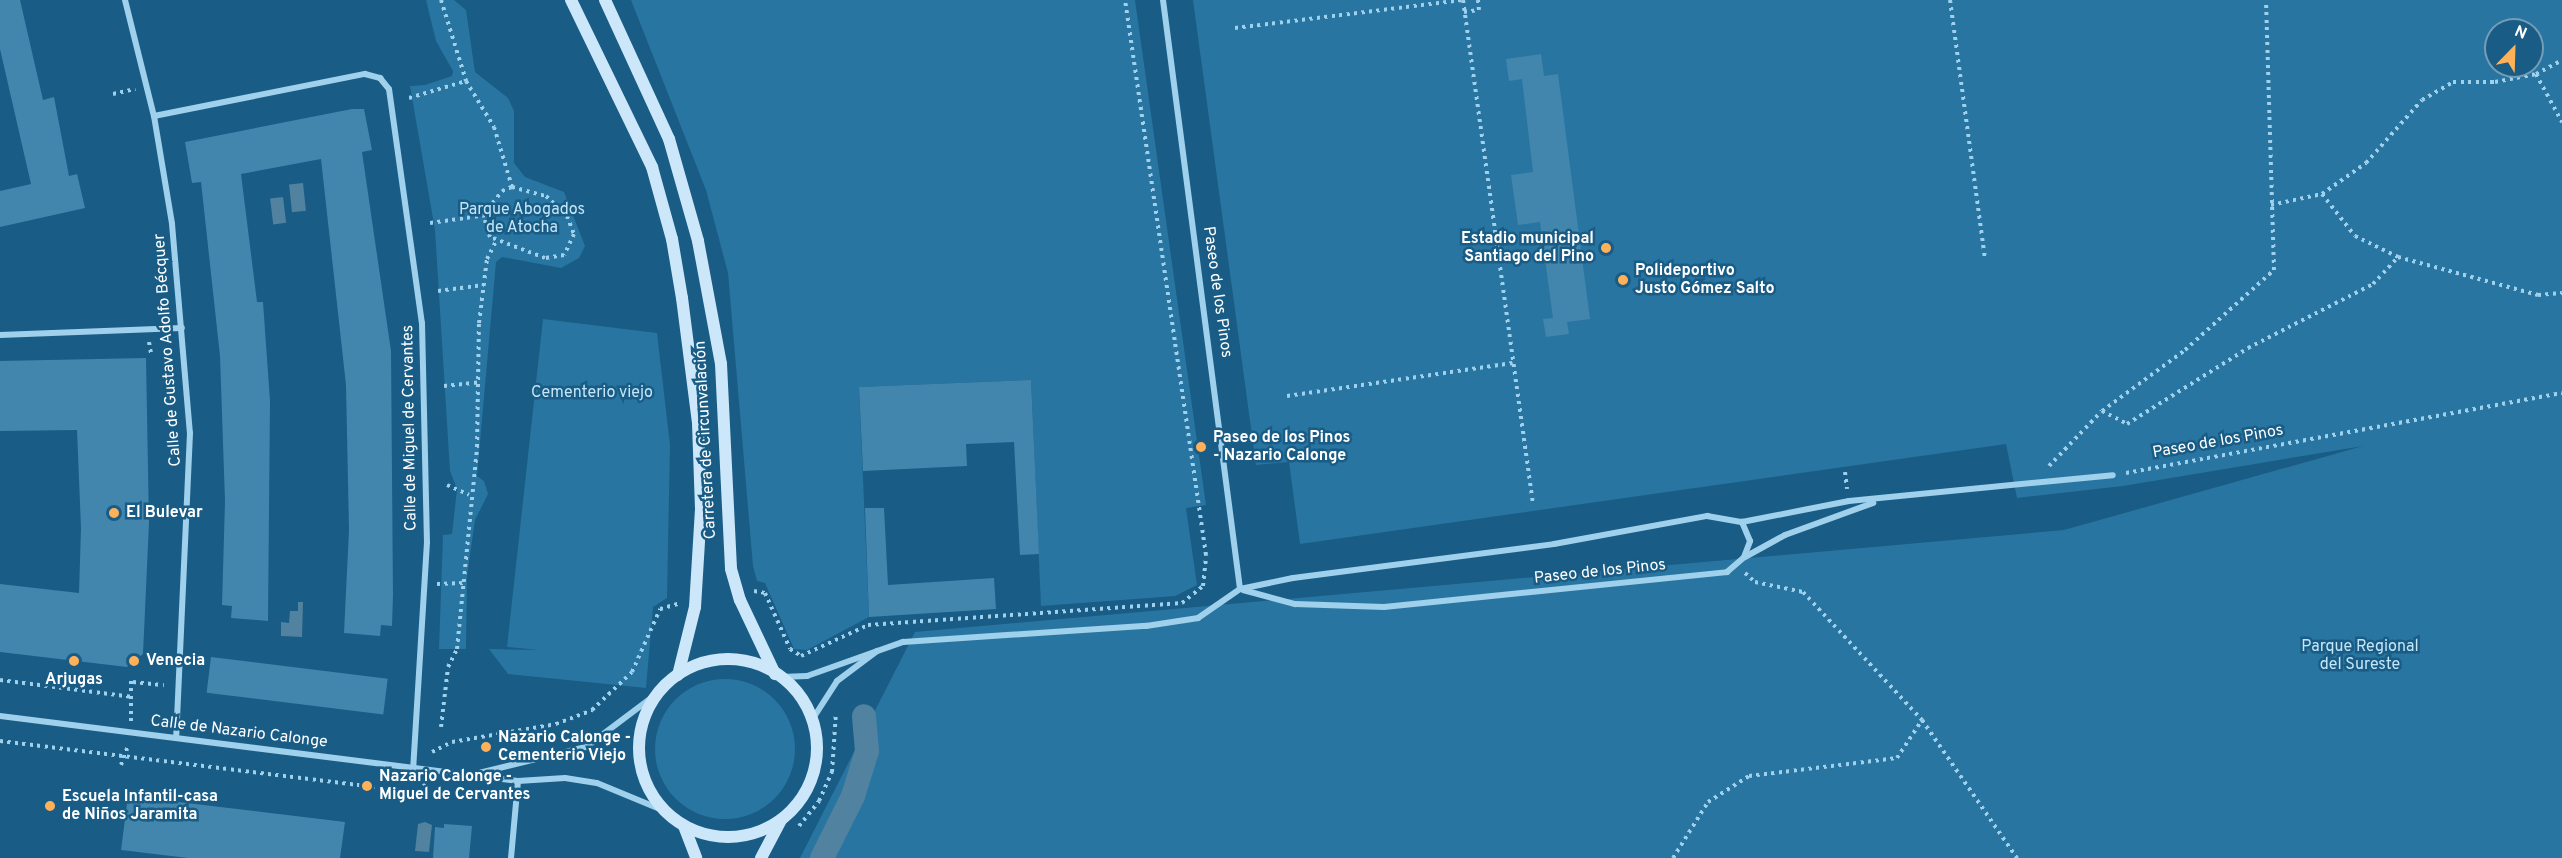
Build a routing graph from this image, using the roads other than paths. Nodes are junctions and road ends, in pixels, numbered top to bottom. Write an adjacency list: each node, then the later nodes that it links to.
1 (125, 0): 5 (street, Calle de Gustavo Adolfo Bécquer)
2 (571, 0): 14 (main road, Carretera de Circunvalación)
3 (605, 0): 15 (main road, Carretera de Circunvalación)
4 (1163, 0): 12 (street, Paseo de los Pinos)
5 (154, 116): 6 (street, Calle de Gustavo Adolfo Bécquer); 20 (street, Calle de Miguel de Cervantes)
6 (182, 328): 7 (street); 19 (street, Calle de Gustavo Adolfo Bécquer)
7 (0, 334)
8 (2113, 476): 9 (street, Paseo de los Pinos)
9 (1876, 501): 10 (street, Paseo de los Pinos); 11 (street, Paseo de los Pinos)
10 (1742, 522): 11 (street); 12 (street, Paseo de los Pinos)
11 (1744, 557): 12 (street, Paseo de los Pinos)
12 (1240, 589): 13 (street, Paseo de los Pinos)
13 (882, 647): 15 (street, Paseo de los Pinos); 18 (street)
14 (678, 675): 15 (main road); 16 (main road)
15 (778, 675): 18 (main road)
16 (658, 693): 21 (street, Calle de Nazario Calonge); 23 (main road)
17 (0, 716): 19 (street, Calle de Nazario Calonge)
18 (812, 720): 24 (main road)
19 (176, 738): 20 (street, Calle de Nazario Calonge)
20 (413, 768): 21 (street, Calle de Nazario Calonge)
21 (475, 774): 22 (street, Calle de Nazario Calonge)
22 (518, 781): 23 (street, Calle de Nazario Calonge); 26 (street)
23 (665, 811): 25 (main road)
24 (781, 820): 25 (main road); 28 (main road)
25 (684, 826): 27 (main road)
26 (511, 858)
27 (696, 858)
28 (761, 858)

